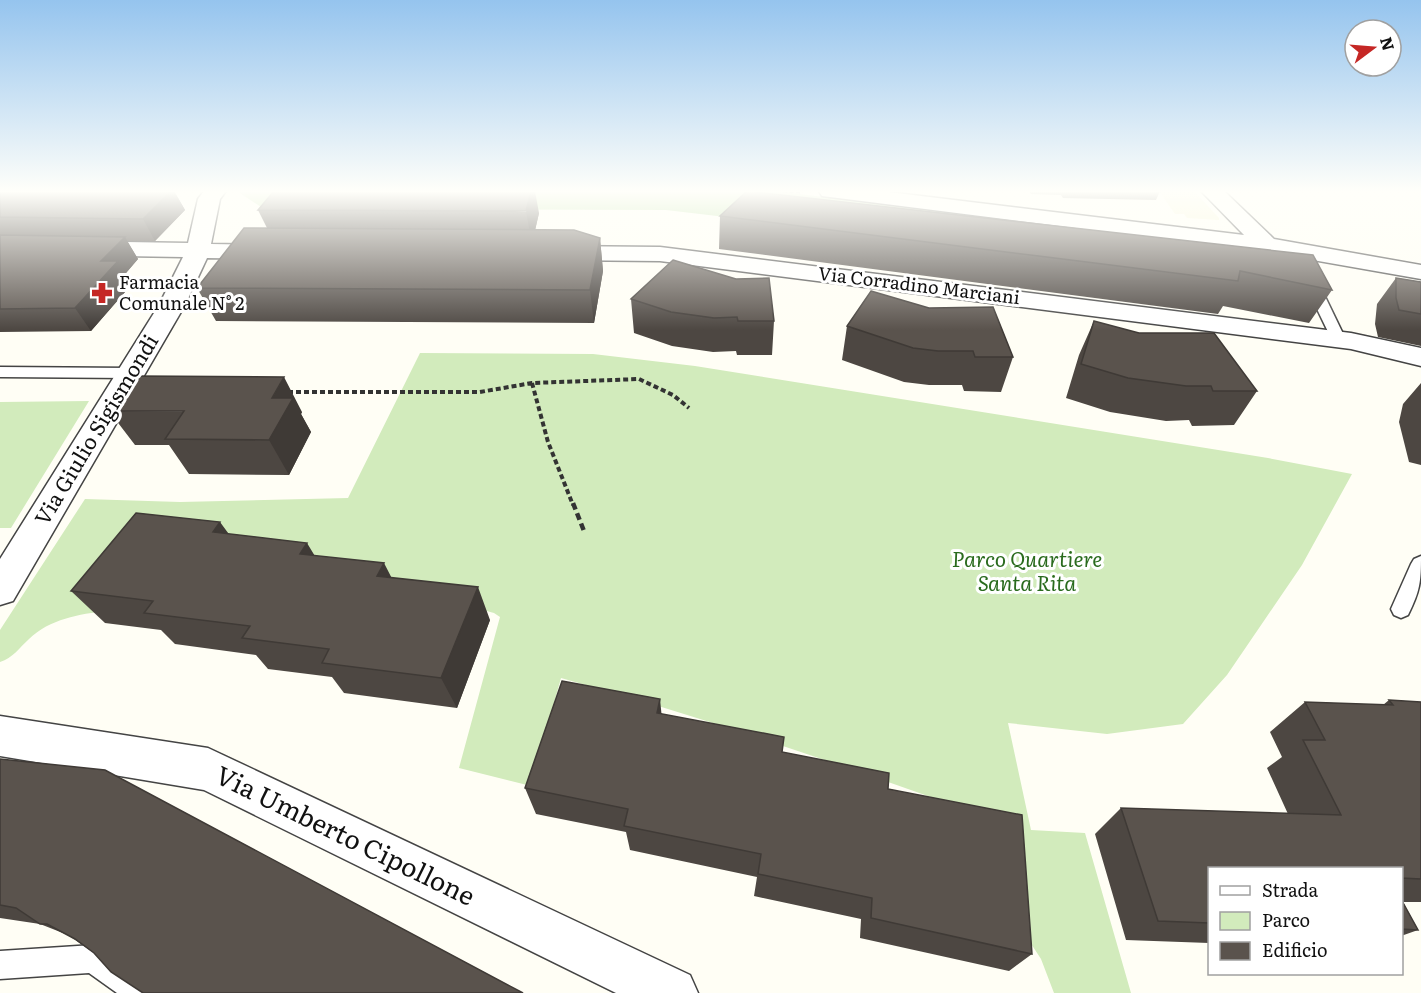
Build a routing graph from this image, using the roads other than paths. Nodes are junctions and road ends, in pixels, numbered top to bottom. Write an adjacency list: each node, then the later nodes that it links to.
1 (200, 237): 6 (street, Via Giulio Sigismondi)
2 (1205, 237): 4 (street)
3 (1259, 237): 4 (street)
4 (1267, 245): 9 (street)
5 (0, 247): 6 (street)
6 (198, 251): 7 (street); 14 (street, Via Giulio Sigismondi)
7 (287, 252)
8 (532, 253): 11 (street, Via Corradino Marciani)
9 (1302, 262): 10 (street); 11 (lane)
10 (1421, 272)
11 (1339, 340): 12 (street, Via Corradino Marciani)
12 (1421, 357)
13 (0, 372): 14 (lane)
14 (131, 373): 16 (street, Via Giulio Sigismondi)
15 (1421, 564): 17 (lane)
16 (0, 590)
17 (1401, 609)
18 (0, 736): 21 (street, Via Umberto Cipollone)
19 (0, 965): 20 (lane)
20 (141, 993)
21 (672, 993)

